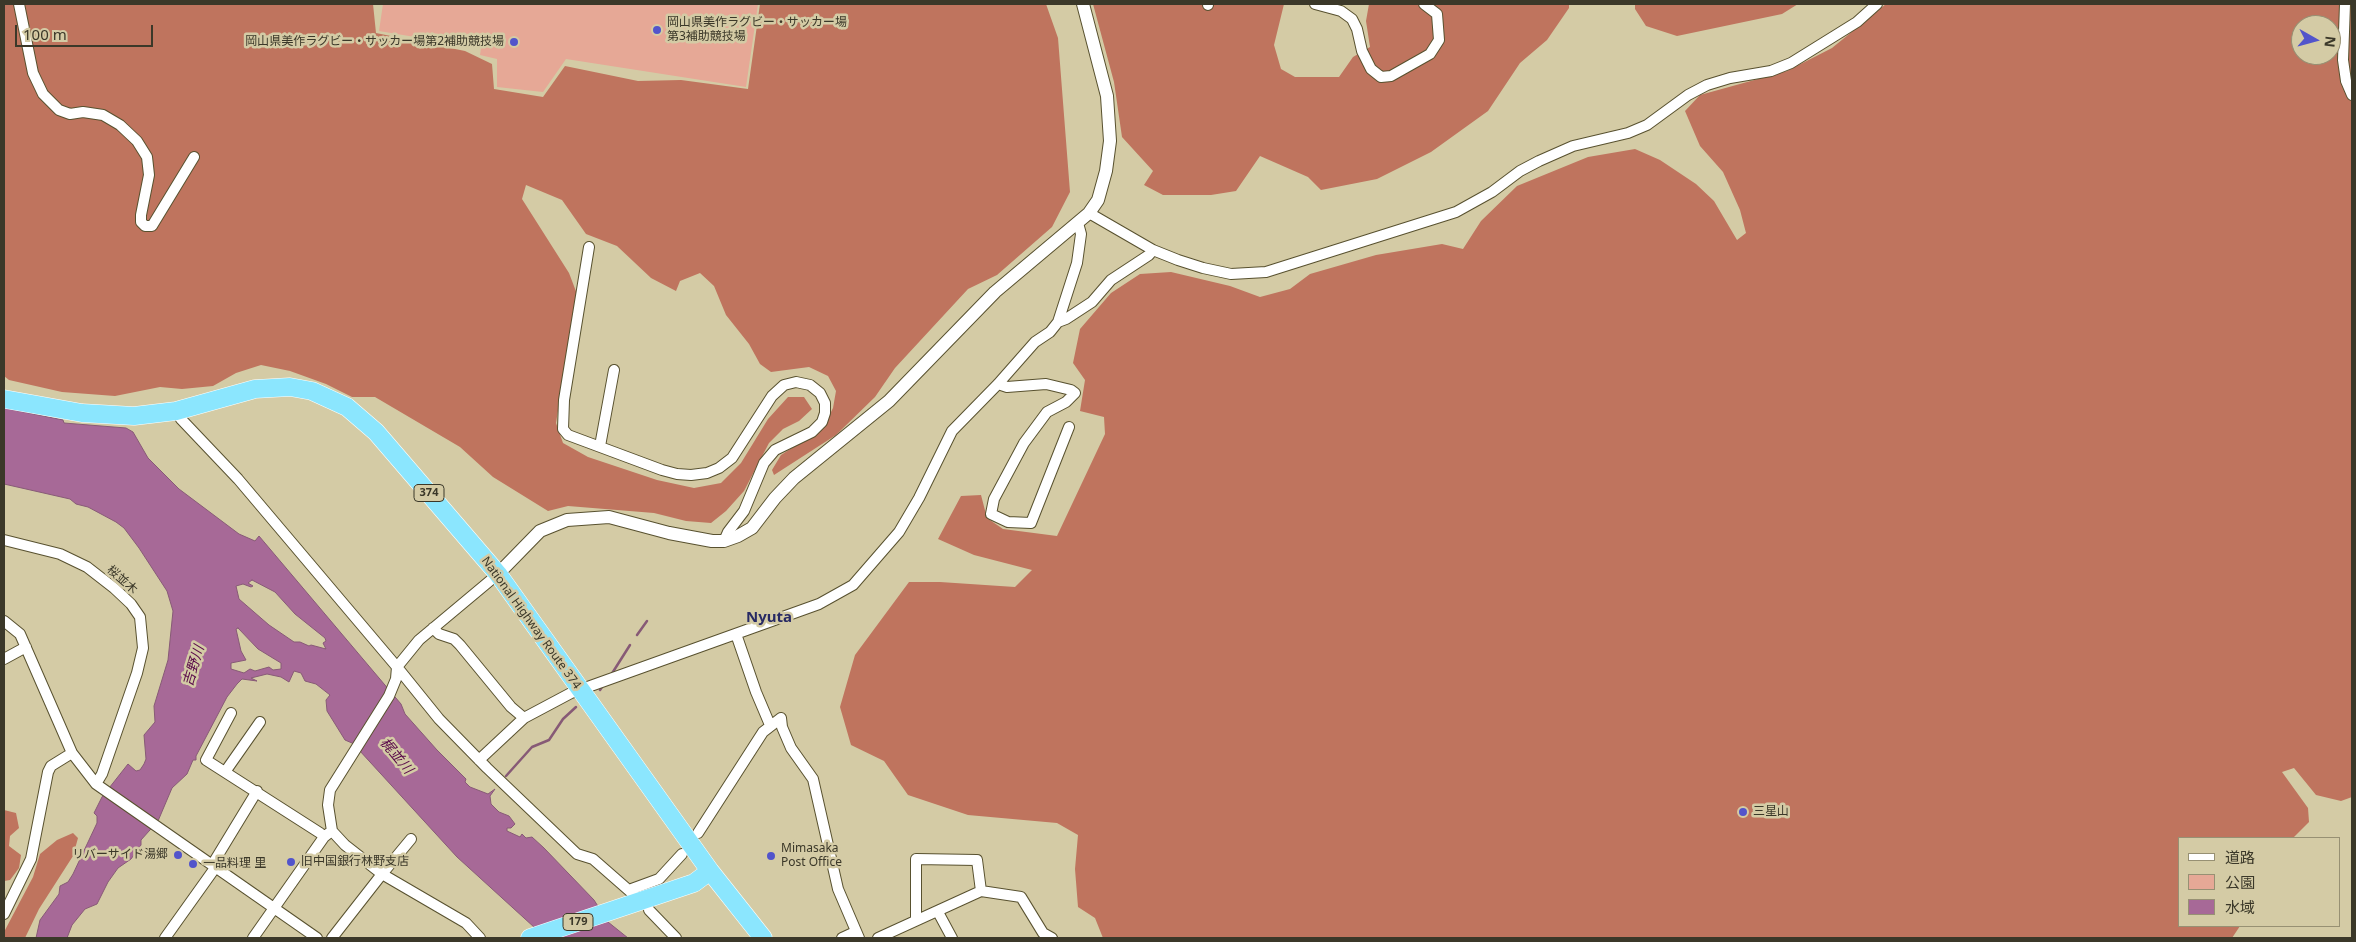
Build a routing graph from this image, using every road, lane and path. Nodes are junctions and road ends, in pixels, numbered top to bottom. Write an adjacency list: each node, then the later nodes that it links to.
1 (19, 4): 8 (street)
2 (1083, 4): 9 (street)
3 (1315, 4): 4 (street)
4 (1424, 4)
5 (1877, 4): 12 (street)
6 (2345, 4): 7 (street)
7 (2352, 95)
8 (194, 157)
9 (1089, 213): 10 (street); 12 (street)
10 (1078, 223): 13 (street); 21 (street)
11 (590, 247): 19 (street)
12 (1153, 250): 13 (street)
13 (1058, 322): 15 (street)
14 (614, 370): 19 (street)
15 (998, 384): 18 (street); 25 (street)
16 (4, 399): 17 (highway, National Highway Route 374 / 374)
17 (176, 411): 22 (highway, National Highway Route 374 / 374); 28 (street)
18 (1069, 427)
19 (600, 446): 21 (street)
20 (4, 540): 37 (street, 桜並木)
21 (724, 540): 22 (street)
22 (498, 574): 24 (street); 29 (highway, National Highway Route 374 / 374)
23 (4, 621): 26 (street)
24 (434, 628): 28 (street); 31 (street)
25 (736, 634): 29 (street); 33 (street)
26 (26, 647): 27 (street); 34 (street)
27 (4, 659)
28 (398, 668): 35 (street); 40 (street)
29 (581, 691): 31 (street); 44 (highway, National Highway Route 374 / 374)
30 (231, 713): 36 (street)
31 (524, 718): 35 (street)
32 (260, 722): 36 (street)
33 (770, 725): 39 (street); 53 (street)
34 (72, 753): 37 (street); 51 (street)
35 (479, 760): 47 (street)
36 (225, 772): 38 (street)
37 (98, 786): 43 (street)
38 (256, 791): 40 (street); 43 (street)
39 (698, 833)
40 (328, 834): 45 (street); 48 (street)
41 (411, 840): 45 (street)
42 (682, 854): 47 (street)
43 (214, 867): 48 (street); 54 (street)
44 (710, 871): 47 (highway, 179); 61 (highway, National Highway Route 374)
45 (382, 874): 57 (street); 58 (street)
46 (981, 891): 50 (street); 52 (street); 65 (street)
47 (630, 897): 59 (highway, 179)
48 (274, 909): 55 (street); 56 (street)
49 (649, 910): 60 (street)
50 (938, 912): 52 (street); 64 (street)
51 (4, 914)
52 (916, 920): 63 (street)
53 (857, 935): 62 (street)
54 (165, 938)
55 (253, 938)
56 (317, 938)
57 (332, 938)
58 (480, 938)
59 (530, 938)
60 (676, 938)
61 (763, 938)
62 (842, 938)
63 (878, 938)
64 (952, 938)
65 (1052, 938)

